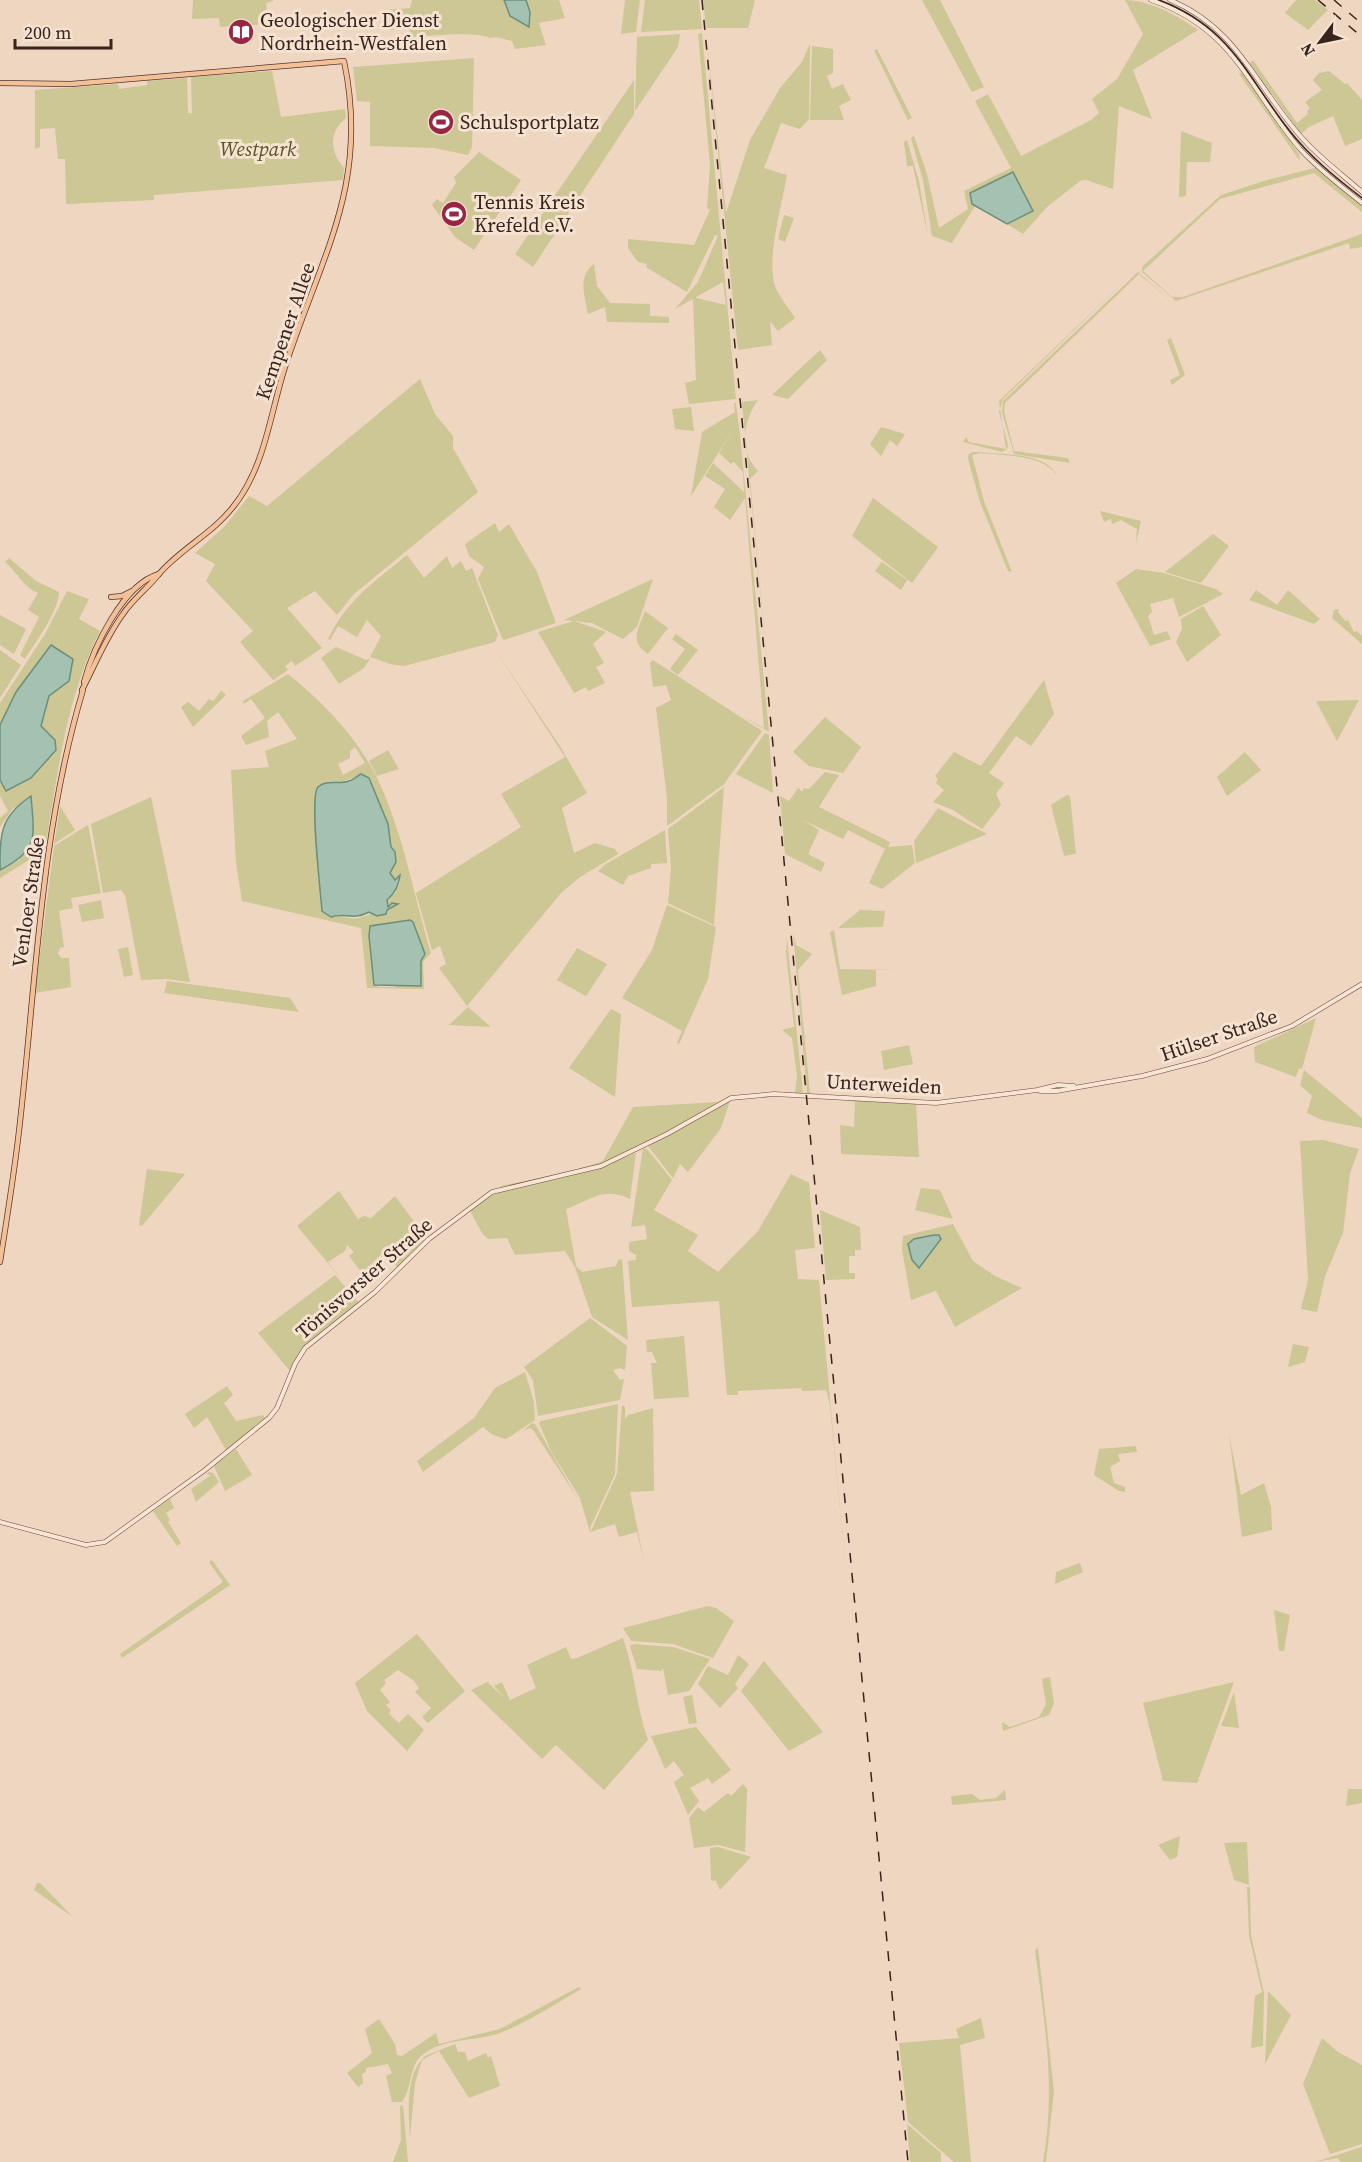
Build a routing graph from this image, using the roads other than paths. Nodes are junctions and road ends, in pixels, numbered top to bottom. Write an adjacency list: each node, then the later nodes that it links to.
1 (1151, 0): 5 (main road)
2 (1170, 0): 4 (main road)
3 (0, 83): 6 (main road, Kempener Allee)
4 (1362, 192)
5 (1362, 203)
6 (159, 574): 7 (main road, Kempener Allee); 9 (main road, Kempener Allee)
7 (139, 586): 8 (main road); 9 (main road, Kempener Allee)
8 (111, 597)
9 (123, 611): 13 (main road, Venloer Straße)
10 (1362, 984): 11 (main road, Hülser Straße)
11 (1058, 1088): 12 (main road, Unterweiden)
12 (802, 1095): 14 (main road, Tönisvorster Straße)
13 (0, 1262)
14 (0, 1522)

